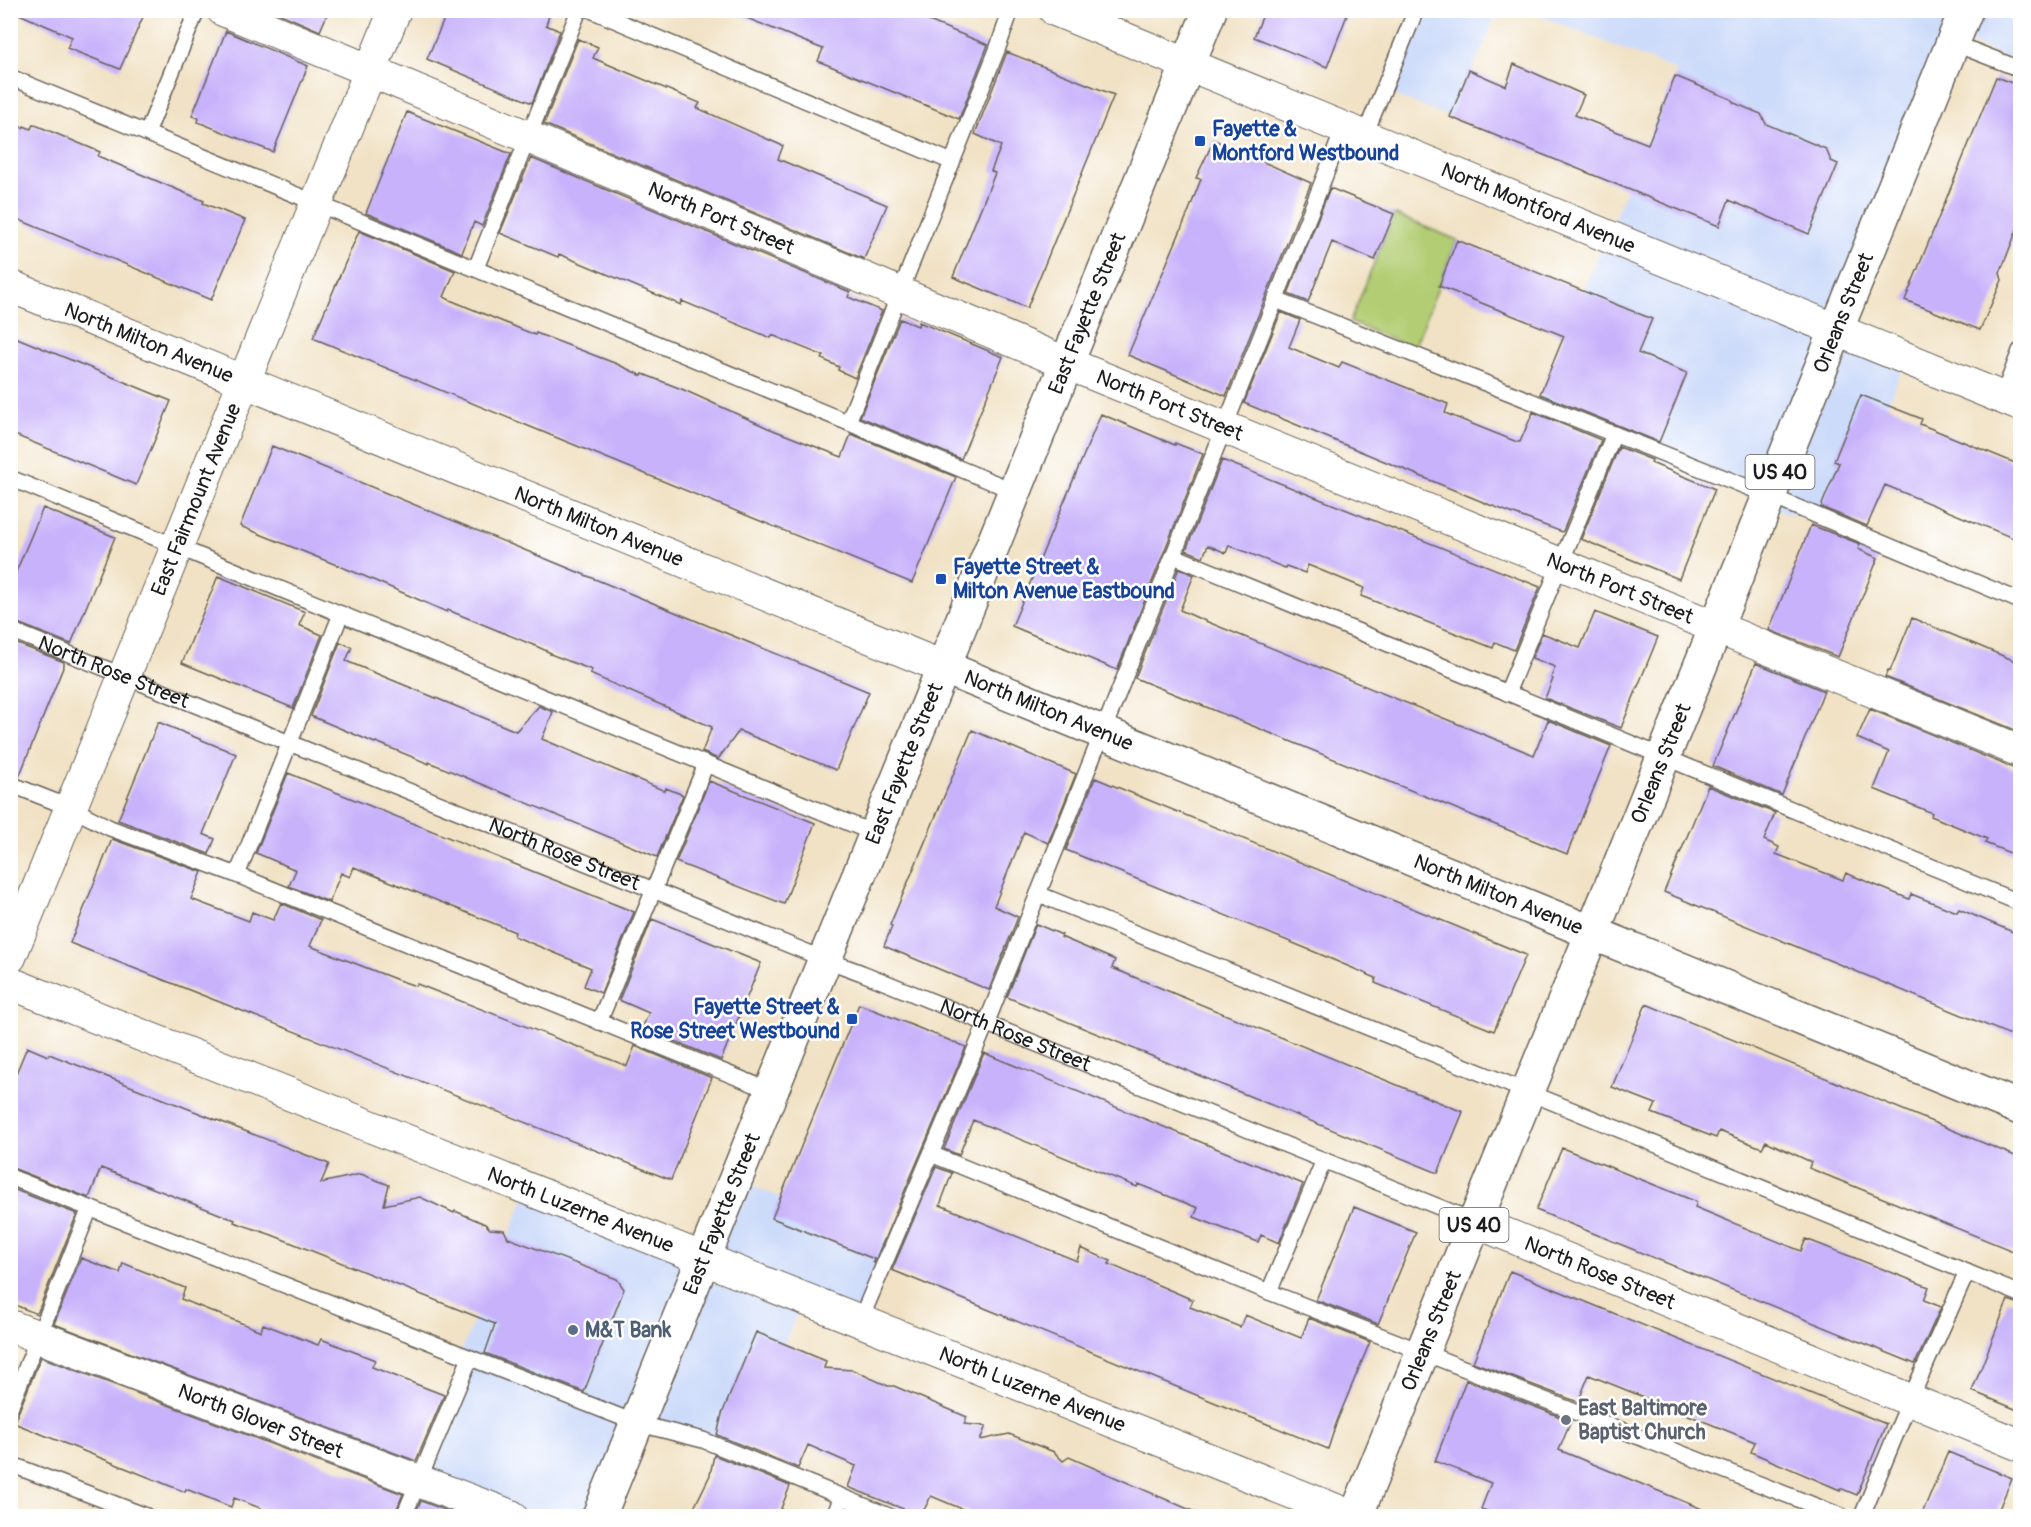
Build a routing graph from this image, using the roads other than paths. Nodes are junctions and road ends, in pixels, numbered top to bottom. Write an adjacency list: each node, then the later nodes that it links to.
1 (197, 10): 16 (lane)
2 (224, 10): 14 (street, North Port Street)
3 (395, 10): 14 (street, East Fairmount Avenue)
4 (579, 10): 18 (lane)
5 (591, 10): 19 (lane)
6 (1011, 10): 19 (lane)
7 (1055, 10): 12 (street, North Montford Avenue)
8 (1210, 10): 12 (main road, East Fayette Street)
9 (1416, 10): 17 (lane)
10 (1966, 10): 11 (main road, Orleans Street / US 40)
11 (1953, 43): 13 (lane); 25 (main road, Orleans Street / US 40)
12 (1188, 65): 17 (street, North Montford Avenue); 27 (main road, East Fayette Street)
13 (2020, 69)
14 (371, 70): 18 (street, North Port Street); 20 (street, East Fairmount Avenue)
15 (10, 77): 16 (lane)
16 (147, 133): 20 (lane)
17 (1354, 133): 24 (lane); 25 (street, North Montford Avenue)
18 (529, 137): 21 (lane); 23 (street, North Port Street)
19 (952, 162): 23 (lane)
20 (317, 202): 21 (lane); 28 (street, East Fairmount Avenue)
21 (476, 268): 30 (lane)
22 (10, 286): 28 (street, North Milton Avenue)
23 (899, 293): 27 (street, North Port Street); 30 (lane)
24 (1276, 300): 31 (lane); 32 (lane)
25 (1837, 330): 29 (street, North Montford Avenue); 35 (main road, Orleans Street / US 40)
26 (2020, 351): 29 (lane)
27 (1066, 363): 31 (street, North Port Street); 34 (main road, East Fayette Street)
28 (244, 382): 36 (street, East Fairmount Avenue); 43 (street, North Milton Avenue)
29 (2011, 401)
30 (848, 422): 34 (lane)
31 (1225, 428): 37 (lane); 38 (street, North Port Street)
32 (1614, 434): 35 (lane); 38 (lane)
33 (10, 478): 36 (lane)
34 (1014, 491): 43 (main road, East Fayette Street)
35 (1770, 496): 39 (lane); 41 (main road, Orleans Street / US 40)
36 (177, 547): 40 (lane); 44 (street, East Fairmount Avenue)
37 (1174, 556): 45 (lane); 46 (lane)
38 (1561, 563): 41 (street, North Port Street); 45 (lane)
39 (2020, 601)
40 (341, 614): 47 (lane); 50 (lane)
41 (1717, 627): 48 (street, North Port Street); 49 (main road, Orleans Street / US 40)
42 (10, 630): 44 (lane, North Rose Street)
43 (943, 667): 46 (main road, North Milton Avenue); 53 (main road, East Fayette Street)
44 (124, 676): 47 (lane, North Rose Street); 52 (street, East Fairmount Avenue)
45 (1507, 693): 49 (lane)
46 (1103, 733): 56 (lane); 58 (main road, North Milton Avenue)
47 (290, 743): 54 (lane); 55 (lane, North Rose Street)
48 (2020, 751)
49 (1664, 757): 57 (lane); 58 (main road, Orleans Street / US 40)
50 (706, 764): 53 (lane); 55 (lane)
51 (10, 784): 52 (lane)
52 (71, 808): 54 (lane); 59 (street, East Fairmount Avenue)
53 (876, 834): 60 (main road, East Fayette Street)
54 (237, 875): 62 (lane)
55 (654, 890): 60 (lane, North Rose Street); 62 (lane)
56 (1038, 894): 63 (lane); 65 (lane)
57 (2020, 903)
58 (1593, 933): 65 (main road, Orleans Street / US 40); 66 (main road, North Milton Avenue)
59 (10, 957)
60 (824, 959): 63 (lane, North Rose Street); 64 (main road, East Fayette Street)
61 (10, 983): 72 (street, North Luzerne Avenue)
62 (599, 1022): 64 (lane)
63 (986, 1024): 67 (lane); 68 (lane, North Rose Street)
64 (771, 1091): 72 (main road, East Fayette Street)
65 (1528, 1092): 71 (main road, Orleans Street / US 40); 73 (lane)
66 (2020, 1108)
67 (931, 1154): 74 (lane); 76 (lane)
68 (1324, 1160): 71 (lane, North Rose Street); 74 (lane)
69 (10, 1177): 70 (lane)
70 (90, 1208): 77 (lane); 79 (lane)
71 (1476, 1222): 78 (main road, Orleans Street / US 40); 80 (street, North Rose Street)
72 (703, 1258): 76 (street, North Luzerne Avenue); 82 (main road, East Fayette Street)
73 (1967, 1272): 75 (lane); 80 (lane)
74 (1269, 1292): 78 (lane)
75 (2020, 1294)
76 (860, 1321): 93 (street, North Luzerne Avenue)
77 (25, 1332): 81 (lane); 85 (street, North Glover Street)
78 (1422, 1353): 94 (main road, Orleans Street / US 40); 95 (lane)
79 (470, 1358): 82 (lane); 85 (lane)
80 (1910, 1400): 83 (street, North Rose Street); 96 (lane)
81 (10, 1408)
82 (636, 1423): 86 (lane); 90 (main road, East Fayette Street)
83 (2020, 1445)
84 (10, 1464): 87 (lane)
85 (418, 1480): 88 (lane); 89 (street, North Glover Street)
86 (842, 1497): 91 (lane); 92 (lane)
87 (146, 1516)
88 (404, 1516)
89 (511, 1516)
90 (599, 1516)
91 (834, 1516)
92 (889, 1516)
93 (1351, 1516)
94 (1356, 1516)
95 (1841, 1516)
96 (1862, 1516)

